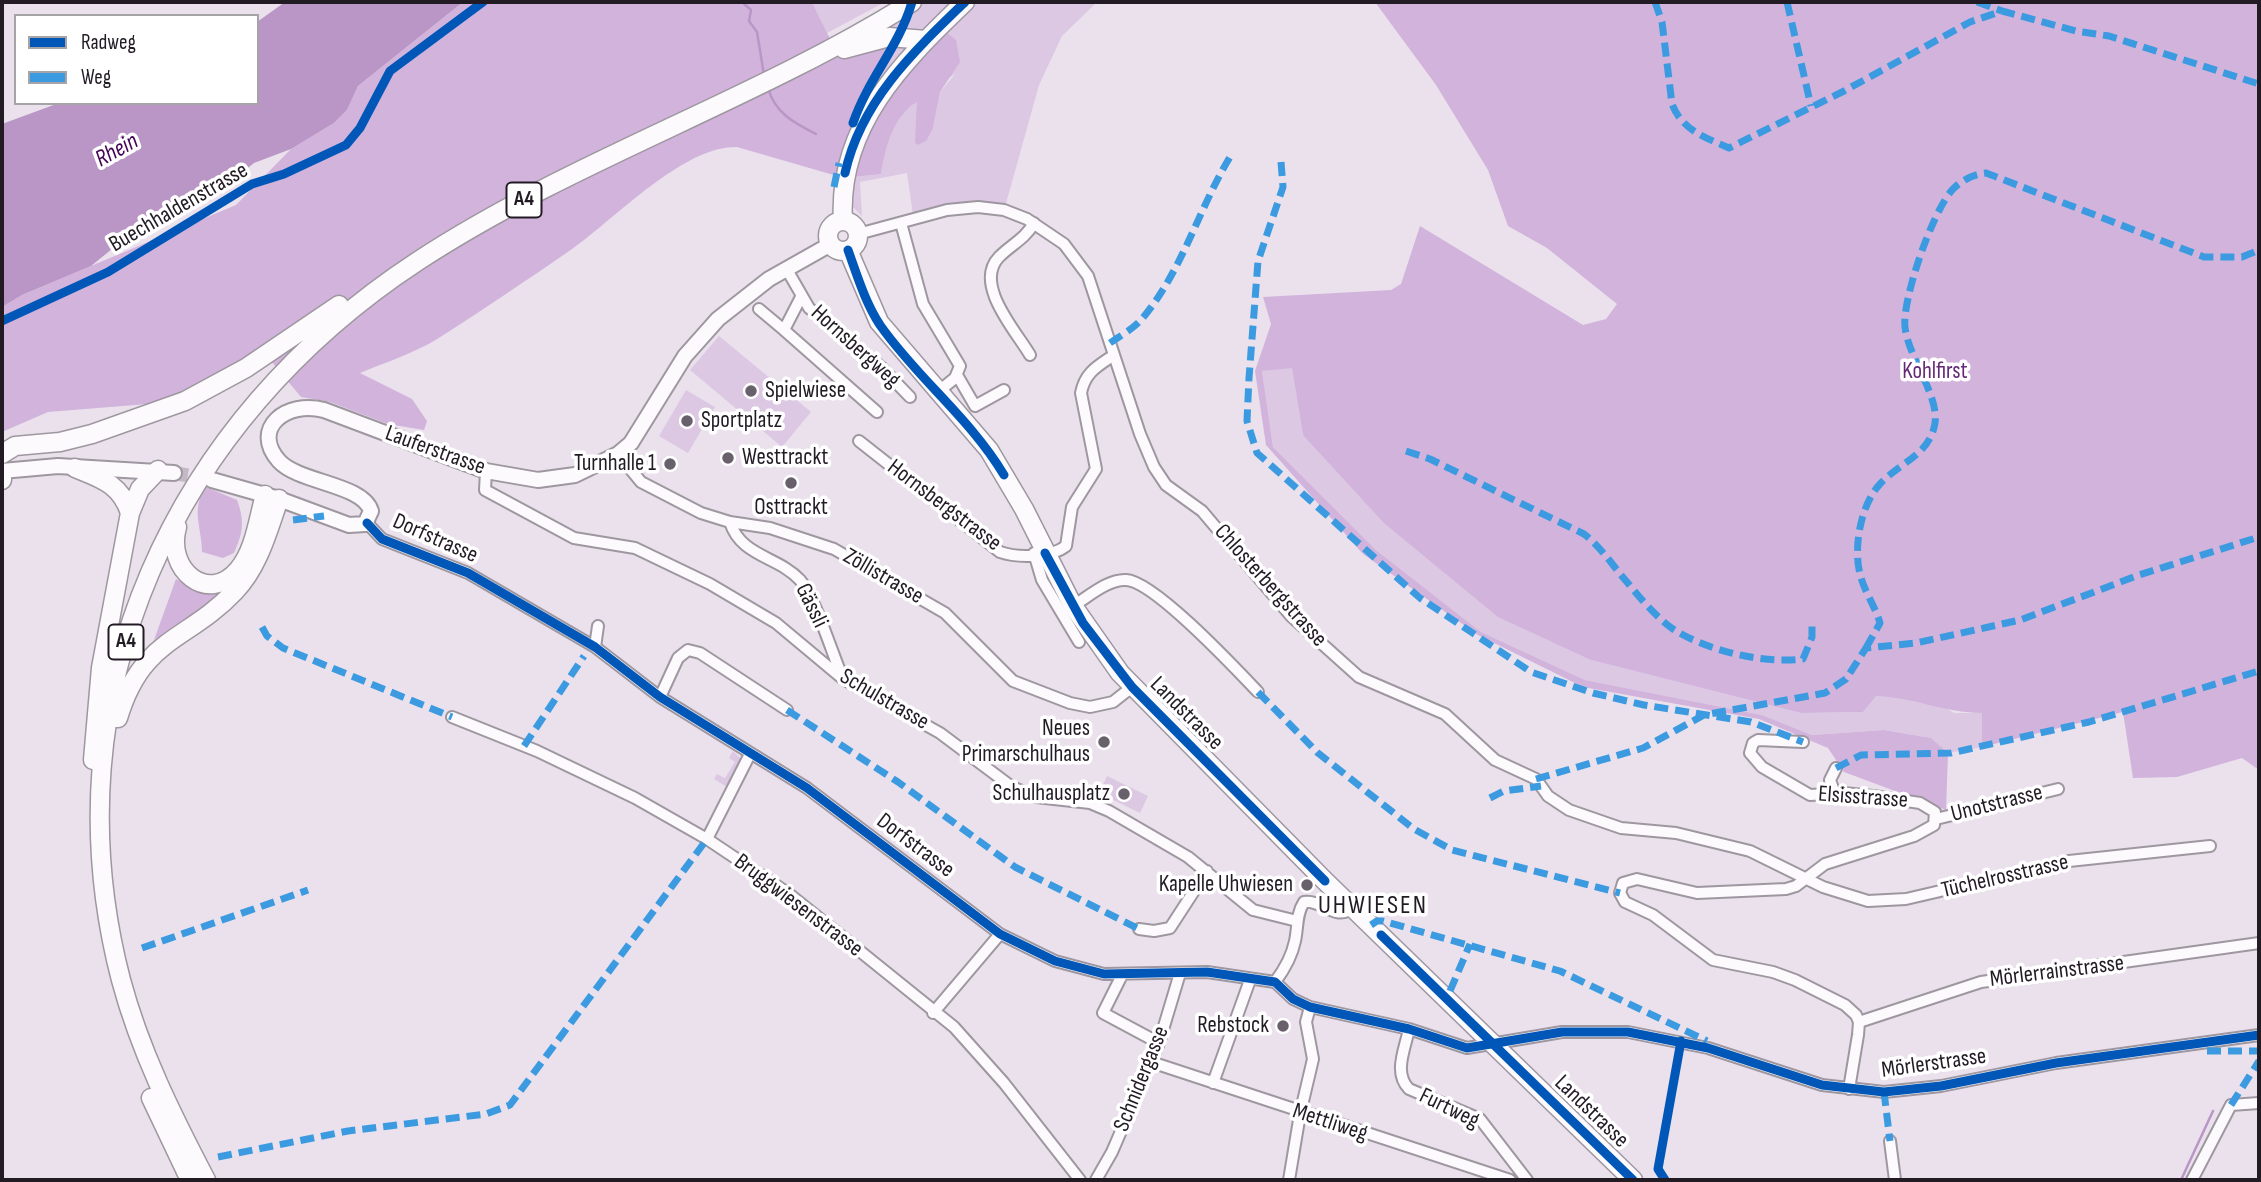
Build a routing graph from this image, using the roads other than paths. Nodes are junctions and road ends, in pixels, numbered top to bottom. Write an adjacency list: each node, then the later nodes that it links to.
1 (897, 2): 5 (main road, A4)
2 (912, 2): 5 (main road, A4)
3 (965, 2): 4 (main road)
4 (919, 38): 5 (main road); 7 (main road)
5 (795, 64): 6 (main road, A4); 6 (main road, A4)
6 (736, 90): 14 (main road, A4); 33 (main road, A4)
7 (843, 221): 10 (main road); 11 (main road)
8 (901, 223): 9 (street, Chlosterbergstrasse); 10 (street, Chlosterbergstrasse); 19 (street)
9 (1034, 223): 17 (street); 18 (street, Chlosterbergstrasse)
10 (858, 234): 11 (main road)
11 (839, 247): 12 (street, Lauferstrasse); 21 (main road, Landstrasse)
12 (786, 268): 13 (street, Hornsbergweg); 26 (street, Lauferstrasse)
13 (801, 297): 16 (street, Hornsbergweg); 22 (street, Hornsbergweg)
14 (339, 306): 25 (main road); 51 (main road, A4)
15 (759, 309): 16 (street, Hornsbergweg)
16 (784, 330): 23 (street, Hornsbergweg)
17 (1030, 355)
18 (1114, 355): 38 (street); 60 (street, Chlosterbergstrasse)
19 (957, 375): 20 (street); 21 (street)
20 (1004, 390)
21 (939, 391): 38 (main road, Landstrasse)
22 (910, 397)
23 (877, 412)
24 (859, 441): 38 (street, Hornsbergstrasse)
25 (2, 454)
26 (618, 454): 30 (street, Lauferstrasse); 36 (street, Zöllistrasse)
27 (75, 468): 28 (street); 29 (street); 31 (street); 35 (main road)
28 (2, 471)
29 (166, 471): 35 (main road)
30 (486, 471): 37 (street, Lauferstrasse); 43 (street, Schulstrasse)
31 (2, 479)
32 (212, 480): 34 (street)
33 (191, 491): 34 (main road, A4); 55 (main road, A4)
34 (272, 497): 37 (street); 55 (main road)
35 (130, 513): 51 (main road)
36 (730, 522): 43 (street, Gässli); 44 (street, Zöllistrasse)
37 (367, 523): 42 (street, Dorfstrasse)
38 (1039, 553): 39 (main road, Landstrasse); 41 (street, Hornsbergstrasse)
39 (1073, 606): 44 (main road, Landstrasse); 45 (street)
40 (598, 626): 42 (street)
41 (1079, 642)
42 (594, 647): 46 (street, Dorfstrasse)
43 (843, 679): 59 (street, Schulstrasse)
44 (1132, 687): 61 (main road, Landstrasse)
45 (1258, 692)
46 (660, 696): 47 (street); 50 (street, Dorfstrasse)
47 (787, 710)
48 (452, 717): 57 (street, Bruggwiesenstrasse)
49 (1803, 742): 54 (street, Elsisstrasse)
50 (750, 754): 57 (street); 64 (street, Dorfstrasse)
51 (93, 761): 83 (main road, A4)
52 (1836, 768): 54 (street)
53 (2058, 789): 56 (street, Unotstrasse)
54 (1835, 794): 56 (street, Elsisstrasse)
55 (101, 804): 84 (main road, A4)
56 (1936, 819): 60 (street, Elsisstrasse)
57 (707, 839): 71 (street, Bruggwiesenstrasse)
58 (2210, 846): 60 (street, Tüchelrosstrasse)
59 (1207, 871): 62 (street, Schulstrasse); 63 (street)
60 (1805, 877): 72 (street, Elsisstrasse)
61 (1353, 907): 62 (street); 76 (main road, Landstrasse)
62 (1297, 921): 69 (street)
63 (1139, 929)
64 (1000, 934): 67 (street, Dorfstrasse); 71 (street)
65 (2259, 943): 72 (street, Mörlerrainstrasse)
66 (1180, 973): 67 (street, Dorfstrasse); 68 (street, Dorfstrasse); 75 (street, Schnidergasse)
67 (1122, 975): 75 (street)
68 (1250, 980): 69 (street, Dorfstrasse); 78 (street)
69 (1275, 982): 70 (street)
70 (1310, 1007): 73 (street); 81 (street)
71 (933, 1013): 85 (street, Bruggwiesenstrasse)
72 (1859, 1022): 79 (street)
73 (1409, 1029): 76 (street); 89 (street, Furtweg)
74 (2259, 1035): 79 (street, Mörlerstrasse)
75 (1159, 1043): 77 (street, Schnidergasse)
76 (1494, 1043): 79 (street, Mörlerstrasse); 90 (main road, Landstrasse)
77 (1151, 1062): 78 (street, Mettliweg); 86 (street, Schnidergasse)
78 (1213, 1083): 81 (street, Mettliweg)
79 (1849, 1090)
80 (2259, 1103): 92 (street)
81 (1300, 1114): 87 (street); 88 (street, Mettliweg)
82 (1890, 1141): 91 (street)
83 (190, 1180)
84 (206, 1180)
85 (1080, 1180)
86 (1096, 1180)
87 (1289, 1180)
88 (1510, 1180)
89 (1527, 1180)
90 (1633, 1180)
91 (1895, 1180)
92 (2192, 1180)

